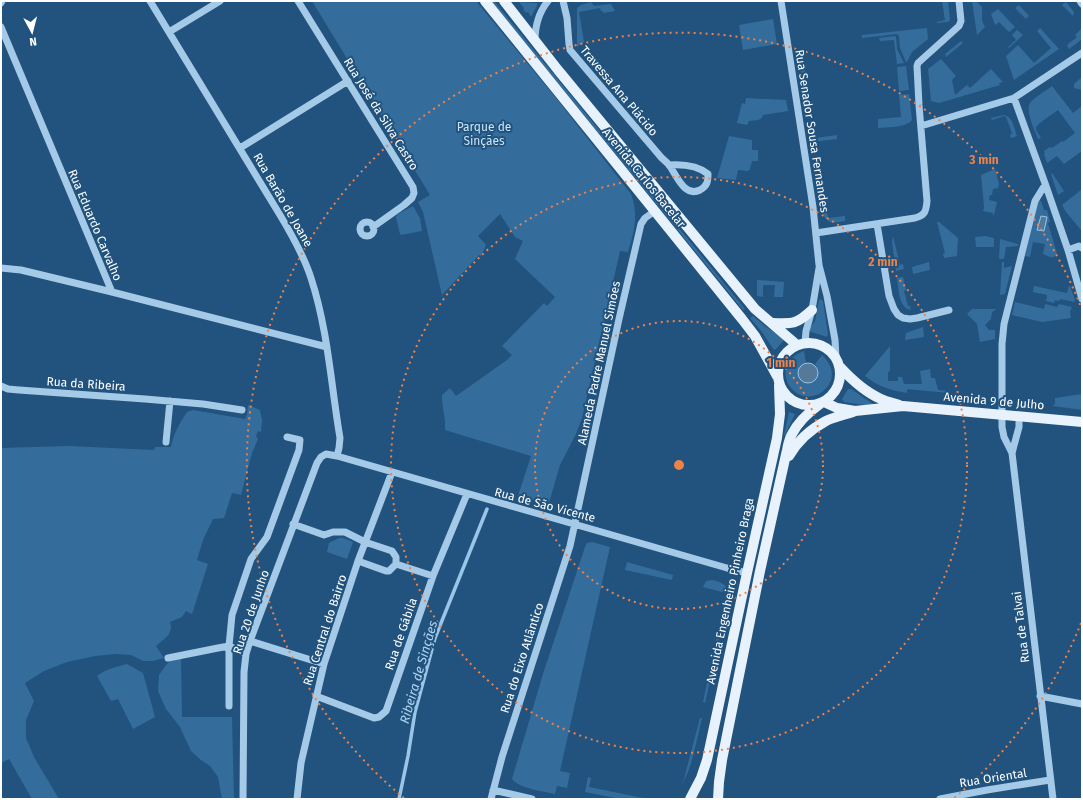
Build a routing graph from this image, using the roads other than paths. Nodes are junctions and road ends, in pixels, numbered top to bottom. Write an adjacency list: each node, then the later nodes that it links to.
1 (150, 1): 13 (street, Rua Barão de Joane)
2 (220, 1): 13 (street)
3 (298, 1): 16 (street, Rua José da Silva Castro)
4 (485, 1): 22 (main road, Avenida Carlos Bacelar)
5 (504, 1): 14 (main road, Avenida Carlos Bacelar)
6 (548, 1): 14 (street)
7 (563, 1): 20 (street, Travessa Ana Plácido)
8 (781, 1): 25 (street, Rua Senador Sousa Fernandes)
9 (959, 1): 18 (street)
10 (1080, 1): 11 (street)
11 (1082, 4)
12 (1, 27): 30 (street, Rua Eduardo Carvalho)
13 (169, 32): 19 (street, Rua Barão de Joane)
14 (535, 41): 34 (main road, Avenida Carlos Bacelar)
15 (1082, 53): 17 (street)
16 (348, 81): 19 (street); 24 (street, Rua José da Silva Castro)
17 (1014, 98): 18 (street); 21 (street)
18 (921, 126): 23 (street)
19 (240, 148): 36 (street, Rua Barão de Joane)
20 (669, 165): 20 (street, Travessa Ana Plácido)
21 (1046, 186): 27 (street); 45 (street, Rua de Talvai)
22 (654, 211): 38 (main road, Avenida Carlos Bacelar); 56 (street, Alameda Padre Manuel Simões)
23 (877, 224): 25 (street); 33 (street)
24 (373, 227)
25 (816, 234): 28 (street, Rua Senador Sousa Fernandes)
26 (1082, 248): 27 (street)
27 (1068, 250): 31 (street)
28 (819, 265): 32 (street, Rua Senador Sousa Fernandes); 37 (street, Rua Senador Sousa Fernandes)
29 (1, 268): 30 (street)
30 (112, 292): 36 (street, Rua Eduardo Carvalho)
31 (1082, 299)
32 (812, 310): 34 (main road); 35 (street, Rua Senador Sousa Fernandes)
33 (949, 310)
34 (773, 324): 35 (main road, Avenida Carlos Bacelar)
35 (801, 344): 37 (main road); 38 (main road)
36 (327, 347): 51 (street, Rua Barão de Joane)
37 (838, 362): 41 (main road); 42 (main road, Avenida 9 de Julho)
38 (778, 380): 41 (main road); 60 (main road, Avenida Engenheiro Pinheiro Braga)
39 (1, 386): 40 (street, Rua da Ribeira)
40 (170, 401): 43 (street, Rua da Ribeira); 49 (street)
41 (822, 403): 44 (main road, Avenida 9 de Julho); 52 (main road)
42 (903, 406): 44 (main road, Avenida 9 de Julho); 45 (main road, Avenida 9 de Julho)
43 (242, 410)
44 (855, 411): 52 (main road)
45 (1002, 415): 46 (main road, Avenida 9 de Julho); 50 (street, Rua de Talvai)
46 (1019, 417): 47 (main road, Avenida 9 de Julho); 50 (street, Rua de Talvai)
47 (1082, 422)
48 (287, 437): 63 (street)
49 (166, 442)
50 (1012, 453): 68 (street, Rua de Talvai)
51 (337, 456): 53 (street, Rua de São Vicente); 55 (street, Rua 20 de Junho)
52 (784, 463): 78 (main road)
53 (392, 472): 54 (street, Rua de São Vicente); 57 (street, Rua Central do Bairro)
54 (467, 494): 56 (street, Rua de São Vicente); 61 (street, Rua de Gábila)
55 (294, 524): 57 (street); 62 (street, Rua 20 de Junho)
56 (576, 524): 60 (street, Rua de São Vicente); 72 (street, Rua do Eixo Atlântico)
57 (366, 542): 58 (street, Rua Central do Bairro); 59 (street)
58 (358, 562): 59 (street); 66 (street, Rua Central do Bairro)
59 (396, 564): 61 (street)
60 (747, 573): 77 (main road, Avenida Engenheiro Pinheiro Braga)
61 (433, 576): 67 (street, Rua de Gábila)
62 (250, 641): 64 (street, Rua 20 de Junho); 66 (street)
63 (229, 646): 64 (street); 65 (street); 70 (street)
64 (246, 654): 73 (street, Rua 20 de Junho)
65 (168, 658)
66 (324, 664): 67 (street, Rua Central do Bairro)
67 (316, 696): 74 (street, Rua Central do Bairro)
68 (1040, 696): 69 (street); 71 (street, Rua de Talvai)
69 (1082, 704)
70 (229, 706)
71 (1050, 780): 79 (street, Rua Oriental); 80 (street, Rua de Talvai)
72 (493, 790): 75 (street, Rua do Eixo Atlântico); 76 (street)
73 (243, 799)
74 (297, 799)
75 (491, 799)
76 (532, 799)
77 (690, 799)
78 (718, 799)
79 (940, 799)
80 (1053, 799)

